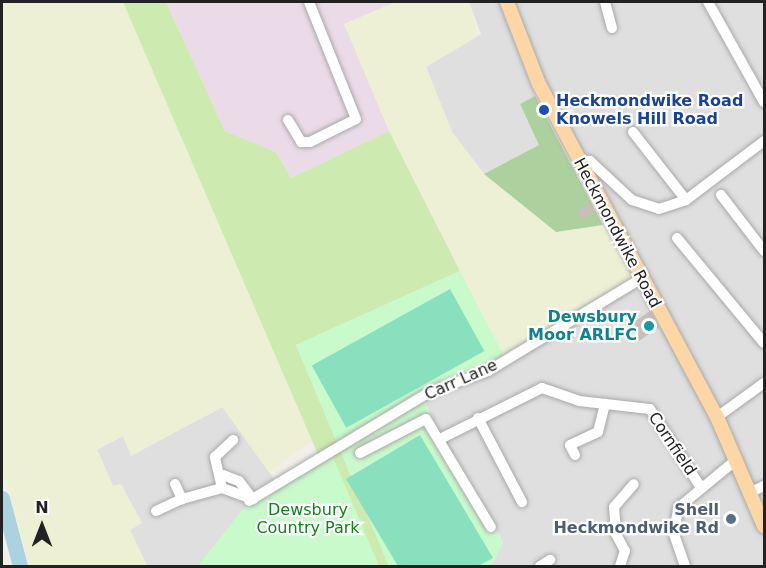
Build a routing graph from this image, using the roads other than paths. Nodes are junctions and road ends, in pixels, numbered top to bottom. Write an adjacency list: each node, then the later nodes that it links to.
1 (309, 2): 7 (street)
2 (507, 2): 10 (main road, Heckmondwike Road)
3 (605, 2): 5 (street)
4 (708, 2): 6 (street)
5 (612, 28)
6 (765, 102)
7 (288, 120)
8 (633, 132): 12 (street)
9 (764, 143): 12 (street)
10 (577, 160): 12 (street); 15 (main road, Heckmondwike Road)
11 (721, 195): 14 (street)
12 (686, 200)
13 (677, 238): 16 (street)
14 (765, 251)
15 (642, 278): 19 (main road, Heckmondwike Road); 34 (street, Carr Lane)
16 (765, 343)
17 (765, 383): 19 (street)
18 (605, 404): 20 (street, Cornfield); 24 (street); 29 (street, Cornfield)
19 (717, 417): 25 (main road, Heckmondwike Road)
20 (478, 418): 21 (street, Cornfield); 35 (street)
21 (441, 439): 23 (street); 38 (street)
22 (233, 440): 26 (street)
23 (360, 453)
24 (575, 455)
25 (736, 460): 29 (street); 32 (main road, Heckmondwike Road)
26 (223, 475): 31 (street); 34 (street)
27 (175, 484): 33 (street)
28 (634, 484): 41 (street)
29 (700, 486): 42 (street)
30 (765, 486): 32 (street)
31 (222, 488): 33 (street); 34 (street)
32 (751, 492): 37 (main road, Heckmondwike Road)
33 (182, 499): 36 (street)
34 (251, 500)
35 (522, 502)
36 (156, 511)
37 (765, 526)
38 (492, 527)
39 (550, 560): 40 (street)
40 (540, 567)
41 (620, 567)
42 (685, 567)

